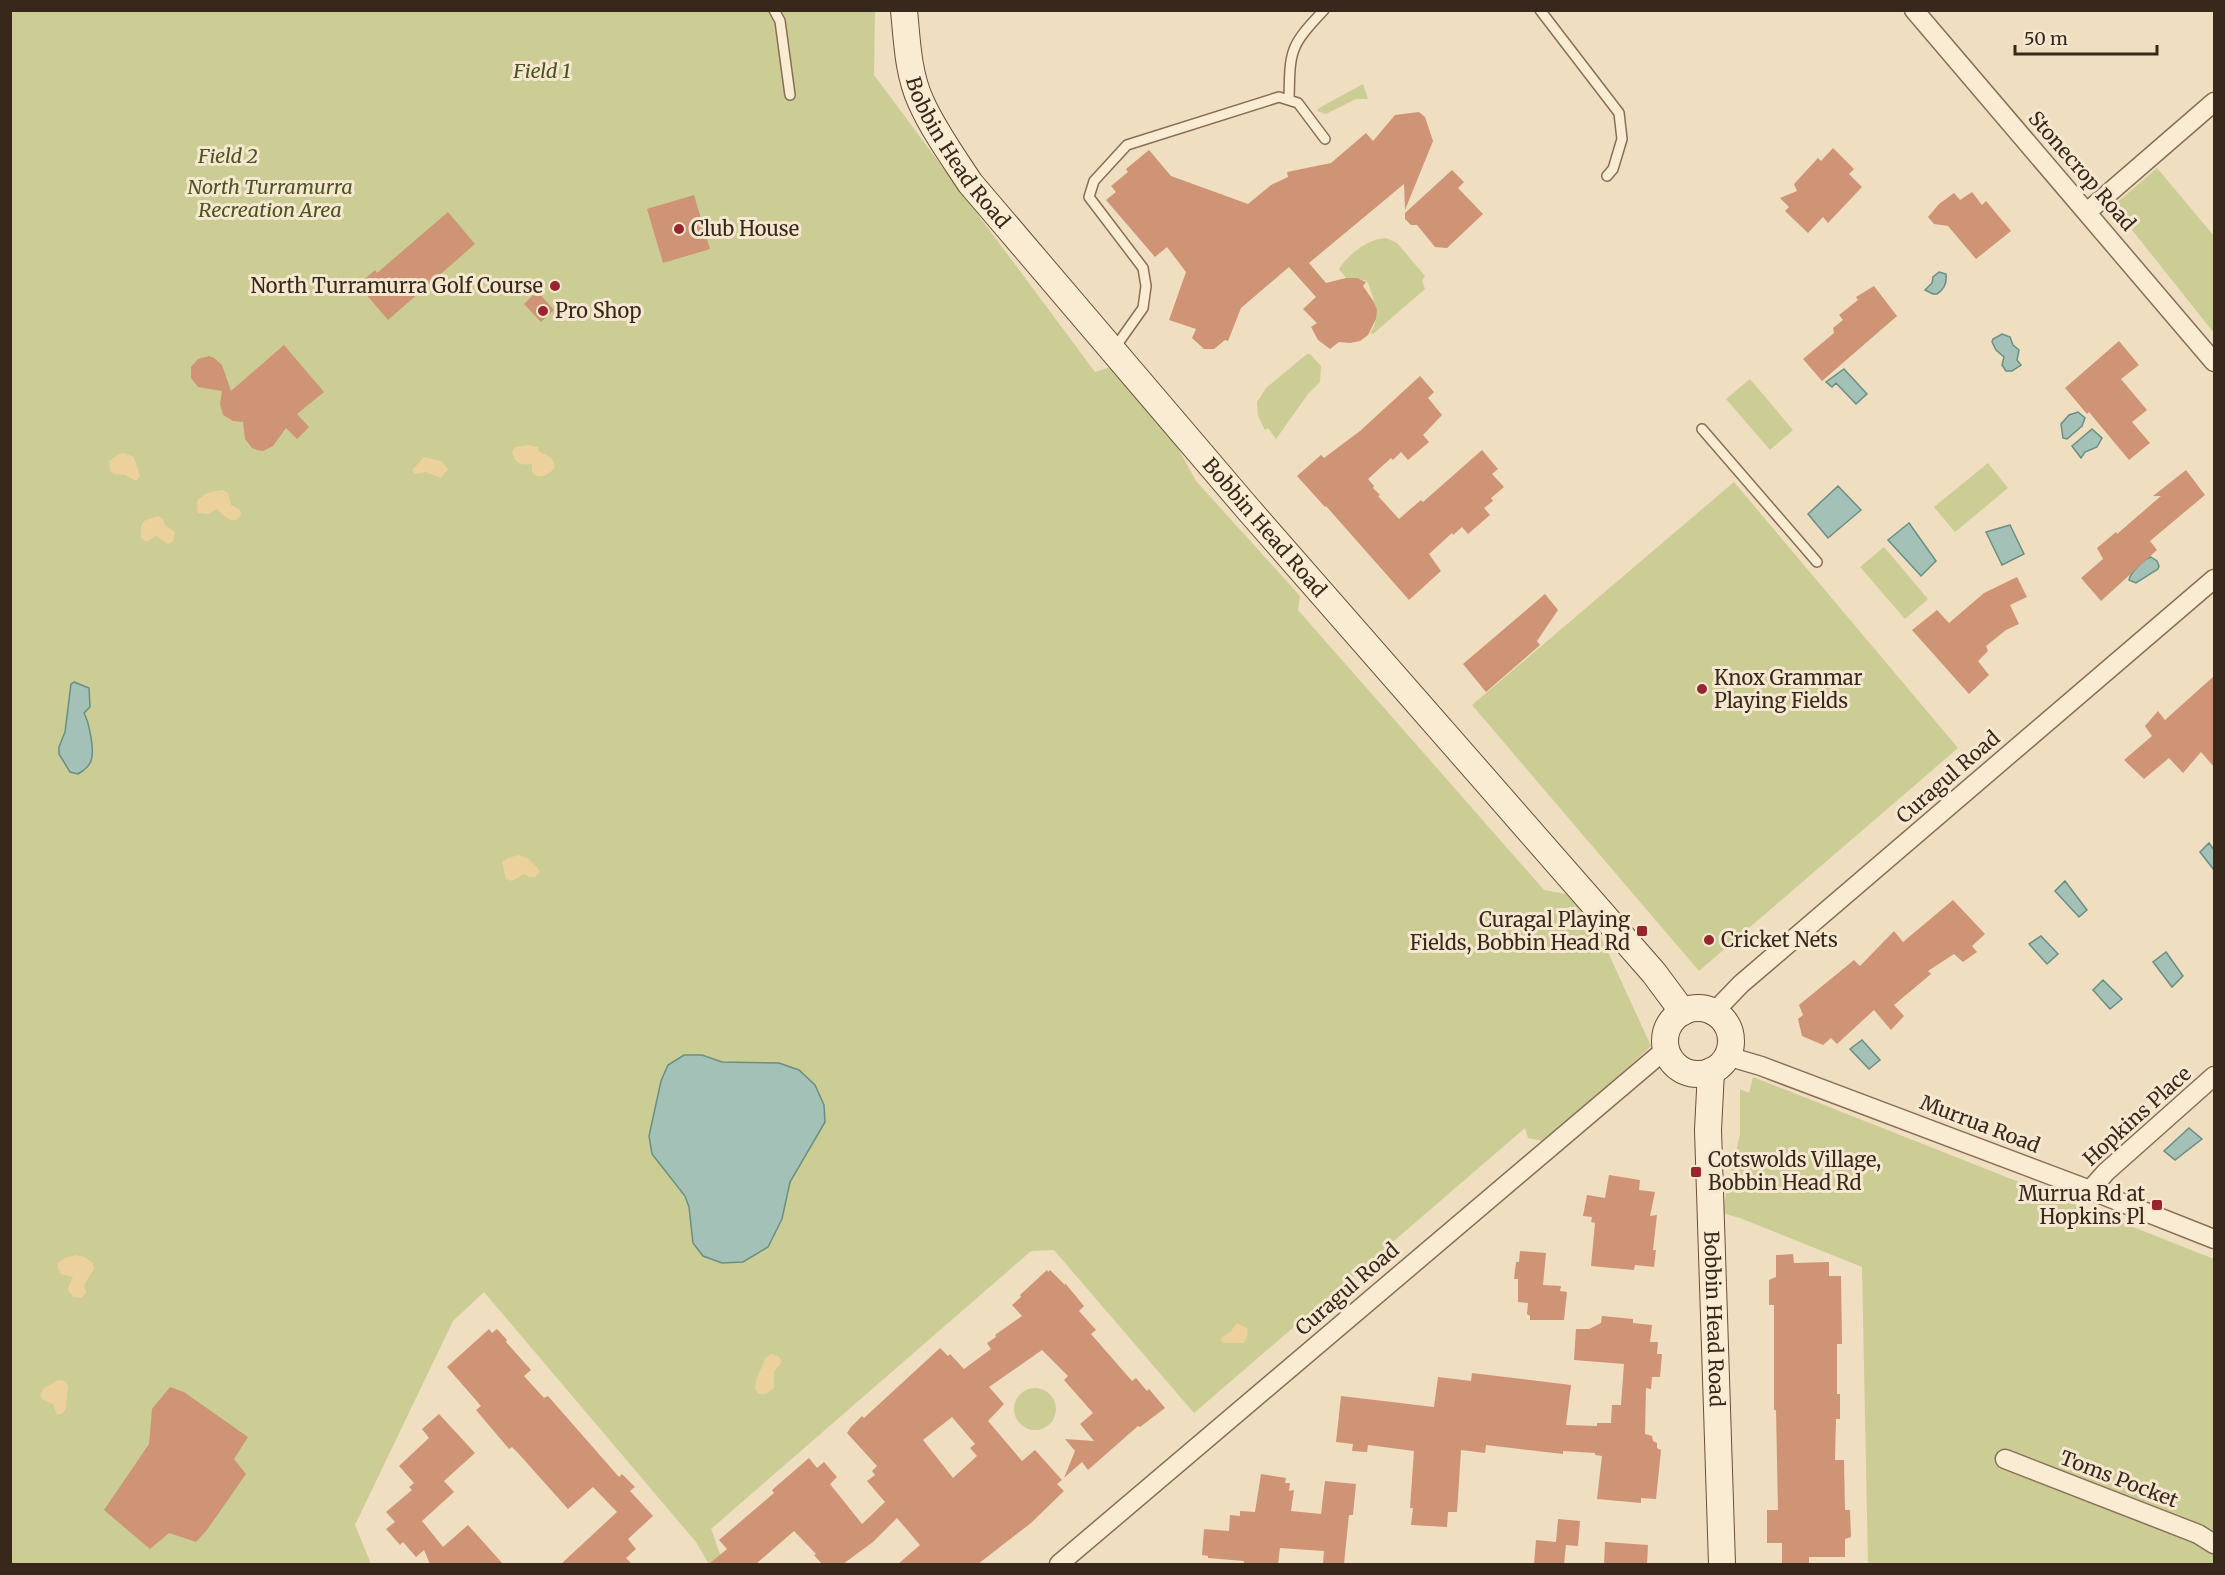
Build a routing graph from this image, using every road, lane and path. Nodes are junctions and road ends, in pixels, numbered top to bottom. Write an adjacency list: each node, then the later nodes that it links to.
1 (774, 10): 6 (lane)
2 (904, 10): 12 (main road, Bobbin Head Road)
3 (1324, 10): 7 (lane)
4 (1540, 10): 10 (lane)
5 (1914, 10): 11 (street, Stonecrop Road)
6 (790, 95)
7 (1289, 100): 9 (lane); 12 (lane)
8 (2214, 102): 11 (street)
9 (1325, 139)
10 (1607, 176)
11 (2087, 212): 13 (street, Stonecrop Road)
12 (1113, 351): 17 (main road, Bobbin Head Road)
13 (2214, 359)
14 (1702, 429): 15 (lane)
15 (1817, 562)
16 (2214, 579): 18 (street, Curagul Road)
17 (1683, 1012): 18 (main road); 19 (main road)
18 (1714, 1012): 20 (main road)
19 (1666, 1048): 20 (main road); 26 (street, Curagul Road)
20 (1719, 1064): 22 (street, Murrua Road); 27 (main road, Bobbin Head Road)
21 (2214, 1076): 22 (street, Hopkins Place)
22 (2090, 1190): 23 (street, Murrua Road)
23 (2214, 1239)
24 (2005, 1459): 25 (street, Toms Pocket)
25 (2214, 1544)
26 (1059, 1564)
27 (1722, 1564)

